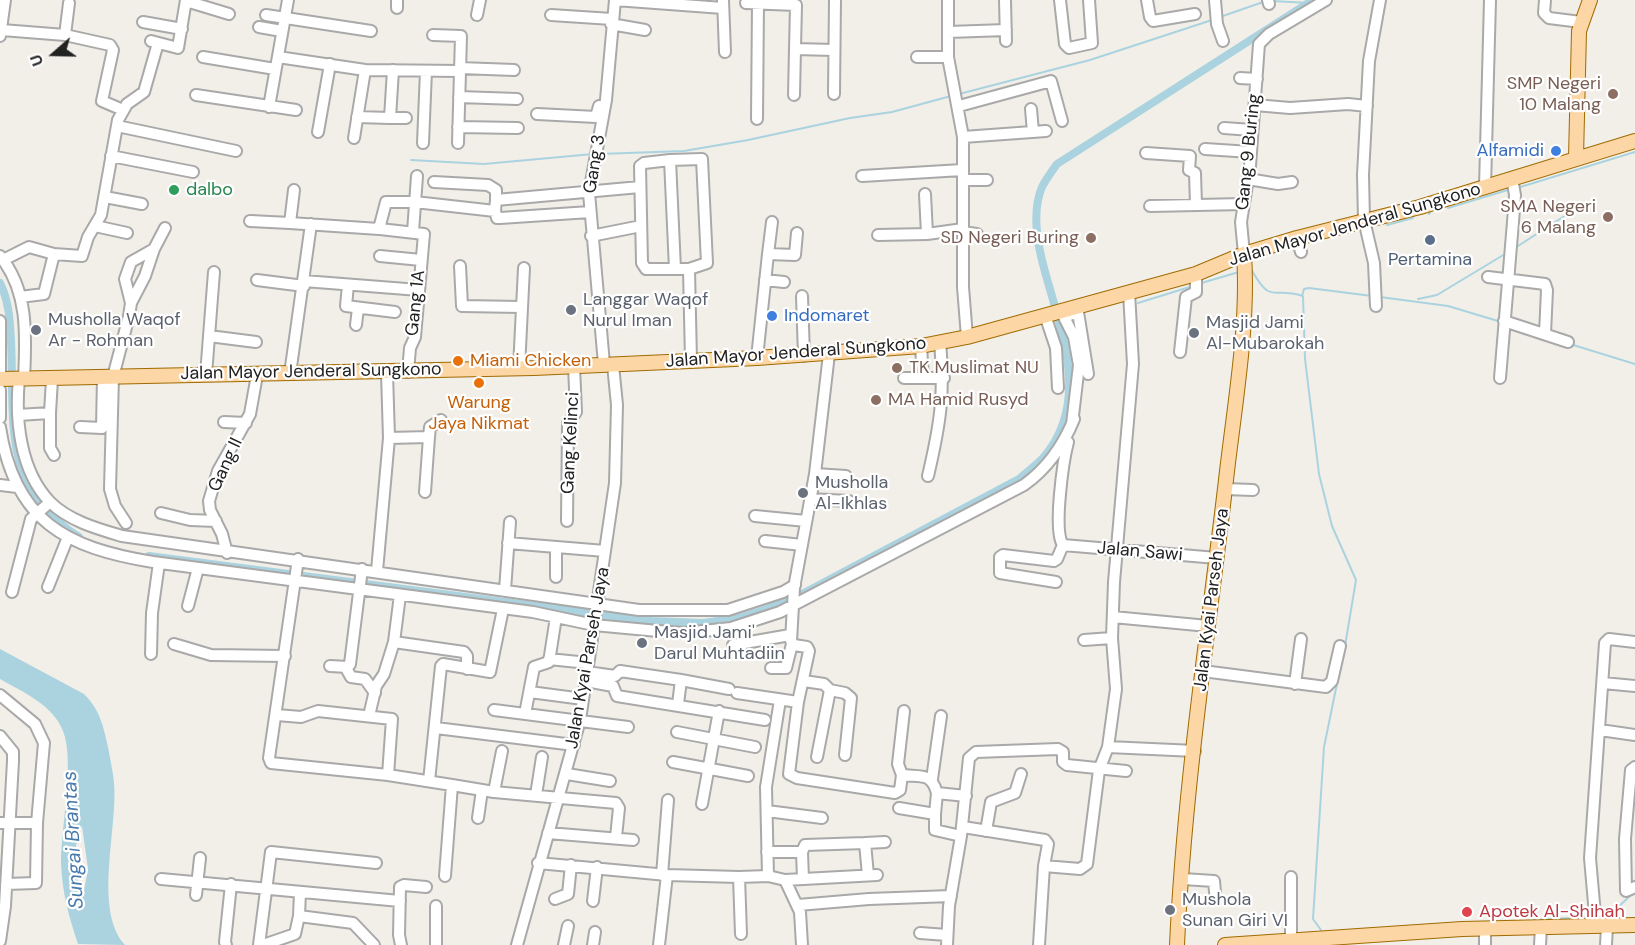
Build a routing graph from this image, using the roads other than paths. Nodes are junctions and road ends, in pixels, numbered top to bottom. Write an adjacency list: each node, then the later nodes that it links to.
1 (288, 0): 28 (street)
2 (480, 0): 26 (street)
3 (615, 0): 21 (street); 30 (street, Gang 3)
4 (835, 0): 43 (street)
5 (948, 0): 37 (street)
6 (1005, 0): 37 (street)
7 (1059, 0): 8 (street)
8 (1089, 0)
9 (1147, 0): 24 (street)
10 (1215, 0): 41 (street)
11 (1326, 0): 57 (street, Gang 9 Buring)
12 (1380, 0): 66 (street)
13 (1490, 0): 107 (street)
14 (1545, 0): 31 (street)
15 (1590, 0): 31 (main road)
16 (1599, 0): 95 (main road)
17 (186, 1): 23 (street); 33 (street)
18 (69, 3): 39 (street)
19 (746, 3): 20 (street)
20 (758, 3): 42 (street); 75 (street)
21 (723, 4): 44 (street)
22 (3, 5): 38 (street)
23 (229, 14)
24 (1195, 14)
25 (266, 15): 28 (street)
26 (477, 15)
27 (551, 15): 30 (street)
28 (285, 18): 34 (street); 36 (street)
29 (143, 22): 33 (street)
30 (612, 22): 35 (street); 59 (street, Gang 3)
31 (1581, 22): 95 (main road)
32 (259, 27): 34 (street)
33 (182, 29): 69 (street)
34 (282, 30): 46 (street)
35 (645, 30)
36 (371, 31)
37 (948, 32): 48 (street)
38 (1, 33): 39 (street)
39 (65, 35): 69 (street)
40 (433, 35): 52 (street)
41 (1223, 41)
42 (795, 49): 43 (street); 61 (street)
43 (834, 50): 58 (street)
44 (726, 52)
45 (203, 57): 50 (street)
46 (278, 57): 49 (street); 50 (street)
47 (917, 57): 48 (street)
48 (948, 57): 64 (street)
49 (330, 64): 51 (street); 83 (street)
50 (275, 69): 67 (street)
51 (365, 69): 53 (street); 72 (street)
52 (460, 69): 54 (street); 55 (street); 62 (street)
53 (393, 70): 55 (street); 73 (street)
54 (514, 70)
55 (426, 71): 88 (street)
56 (1240, 78): 57 (street)
57 (1257, 79): 65 (street, Gang 9 Buring)
58 (834, 93)
59 (606, 94): 71 (street); 109 (street, Gang 3)
60 (196, 95): 67 (street)
61 (794, 95)
62 (459, 97): 63 (street); 78 (street)
63 (517, 99)
64 (959, 104): 76 (street); 85 (street)
65 (1255, 105): 66 (street); 81 (street, Gang 9 Buring)
66 (1367, 106): 125 (street)
67 (269, 107): 70 (street)
68 (1031, 109): 84 (street)
69 (123, 110): 77 (street)
70 (296, 110)
71 (537, 114)
72 (357, 117): 73 (street); 86 (street)
73 (390, 118): 74 (street)
74 (406, 118)
75 (757, 119)
76 (1062, 121)
77 (117, 126): 91 (street); 94 (street)
78 (458, 127): 79 (street); 89 (street)
79 (518, 128)
80 (1224, 128): 81 (street)
81 (1252, 130): 92 (street, Gang 9 Buring)
82 (1046, 131): 84 (street)
83 (318, 132)
84 (1033, 132): 85 (street)
85 (963, 137): 98 (street)
86 (354, 138)
87 (1635, 141): 95 (main road, Jalan Mayor Jenderal Sungkono)
88 (423, 143)
89 (458, 143)
90 (1205, 149): 92 (street)
91 (236, 151)
92 (1251, 152): 101 (street, Gang 9 Buring)
93 (1146, 153): 115 (street)
94 (111, 156): 97 (street); 111 (street)
95 (1580, 157): 105 (main road, Jalan Mayor Jenderal Sungkono)
96 (670, 160): 106 (street); 145 (street); 146 (street)
97 (193, 172)
98 (963, 175): 100 (street); 102 (street); 128 (street)
99 (417, 176): 112 (street, Gang 1A)
100 (862, 176)
101 (1248, 179): 104 (street); 114 (street, Gang 9 Buring)
102 (987, 180)
103 (434, 182): 116 (street)
104 (1292, 182)
105 (1514, 186): 107 (main road, Jalan Mayor Jenderal Sungkono); 149 (street)
106 (640, 187): 109 (street); 124 (street)
107 (1485, 187): 125 (main road, Jalan Mayor Jenderal Sungkono)
108 (294, 190): 121 (street)
109 (589, 194): 116 (street); 118 (street, Gang 3)
110 (925, 194): 132 (street)
111 (105, 197): 113 (street); 123 (street)
112 (415, 202): 116 (street); 127 (street); 130 (street, Gang 1A)
113 (141, 204)
114 (1244, 204): 115 (street); 139 (street, Gang 9 Buring)
115 (1196, 205): 117 (street)
116 (495, 206): 118 (street)
117 (1150, 206)
118 (591, 212): 135 (street, Gang 3)
119 (250, 221): 121 (street)
120 (772, 222): 138 (street)
121 (290, 223): 122 (street)
122 (311, 224): 127 (street); 154 (street)
123 (95, 226): 129 (street); 137 (street)
124 (641, 226): 135 (street); 145 (street)
125 (1366, 227): 139 (main road, Jalan Mayor Jenderal Sungkono); 160 (street)
126 (165, 228): 136 (street)
127 (380, 229): 130 (street)
128 (963, 231): 132 (street); 133 (street); 172 (street)
129 (127, 233)
130 (418, 233): 142 (street, Gang 1A)
131 (797, 233): 138 (street)
132 (927, 234): 134 (street)
133 (977, 234)
134 (878, 235)
135 (591, 236): 182 (street, Gang 3)
136 (154, 249): 161 (street); 161 (street)
137 (54, 254): 141 (street); 158 (street)
138 (768, 254): 151 (street)
139 (1244, 254): 152 (main road, Jalan Mayor Jenderal Sungkono); 216 (main road, Jalan Kyai Parseh Jaya)
140 (380, 256): 142 (street)
141 (2, 258): 158 (street)
142 (421, 260): 156 (street, Gang 1A)
143 (460, 266): 163 (street)
144 (524, 268): 163 (street)
145 (675, 269): 146 (street)
146 (689, 269): 181 (street)
147 (214, 272): 171 (street)
148 (1488, 277): 149 (street)
149 (1508, 278): 168 (street); 170 (street)
150 (257, 280): 154 (street)
151 (765, 280): 153 (street); 180 (street)
152 (1196, 281): 159 (main road, Jalan Mayor Jenderal Sungkono); 177 (street)
153 (784, 282)
154 (304, 284): 155 (street); 187 (street)
155 (348, 285): 156 (street); 162 (street)
156 (419, 290): 185 (street, Gang 1A)
157 (802, 296): 179 (street)
158 (20, 297): 196 (street)
159 (1130, 298): 166 (main road, Jalan Mayor Jenderal Sungkono); 237 (street)
160 (1377, 299)
161 (131, 303): 191 (street)
162 (358, 308): 164 (street); 169 (street)
163 (521, 308): 184 (street)
164 (395, 312)
165 (1046, 315): 166 (main road, Jalan Mayor Jenderal Sungkono); 172 (main road, Jalan Mayor Jenderal Sungkono); 198 (street)
166 (1073, 316): 188 (street); 202 (street)
167 (0, 321): 196 (street)
168 (1504, 321): 170 (street); 195 (street)
169 (356, 325)
170 (1545, 334): 175 (street)
171 (209, 336): 173 (street); 189 (street)
172 (967, 337): 174 (main road, Jalan Mayor Jenderal Sungkono)
173 (256, 342)
174 (940, 342): 176 (main road, Jalan Mayor Jenderal Sungkono); 194 (street)
175 (1568, 342)
176 (921, 346): 178 (main road, Jalan Mayor Jenderal Sungkono); 193 (street)
177 (1180, 352)
178 (829, 354): 179 (main road, Jalan Mayor Jenderal Sungkono); 211 (street)
179 (804, 356): 180 (main road, Jalan Mayor Jenderal Sungkono)
180 (757, 358): 181 (main road, Jalan Mayor Jenderal Sungkono)
181 (691, 361): 182 (main road, Jalan Mayor Jenderal Sungkono)
182 (608, 364): 183 (main road, Jalan Mayor Jenderal Sungkono); 236 (street, Jalan Kyai Parseh Jaya)
183 (574, 366): 184 (main road, Jalan Mayor Jenderal Sungkono); 226 (street, Gang Kelinci)
184 (519, 368): 185 (main road, Jalan Mayor Jenderal Sungkono)
185 (408, 372): 186 (main road, Jalan Mayor Jenderal Sungkono)
186 (387, 373): 187 (main road, Jalan Mayor Jenderal Sungkono); 209 (street)
187 (290, 374): 190 (main road, Jalan Mayor Jenderal Sungkono)
188 (1088, 374)
189 (206, 375): 190 (main road, Jalan Mayor Jenderal Sungkono); 191 (main road, Jalan Mayor Jenderal Sungkono)
190 (257, 375): 205 (street, Gang II)
191 (108, 377): 197 (main road, Jalan Mayor Jenderal Sungkono); 207 (street); 229 (street)
192 (904, 378): 193 (street)
193 (923, 378): 194 (street)
194 (944, 378): 213 (street)
195 (1500, 378)
196 (9, 379): 197 (main road, Jalan Mayor Jenderal Sungkono); 200 (street); 201 (street)
197 (52, 379): 199 (street)
198 (1058, 388)
199 (50, 412): 200 (street); 210 (street)
200 (18, 415): 221 (street)
201 (0, 418)
202 (1074, 419): 234 (street); 254 (street)
203 (441, 420): 208 (street)
204 (224, 422): 205 (street)
205 (246, 423): 225 (street, Gang II)
206 (0, 427): 215 (street)
207 (80, 427)
208 (429, 437): 209 (street); 218 (street)
209 (389, 438): 244 (street)
210 (54, 455)
211 (815, 474): 212 (street); 219 (street)
212 (846, 476)
213 (928, 476)
214 (0, 485): 215 (street)
215 (16, 487): 223 (street)
216 (1225, 489): 217 (street); 239 (main road, Jalan Kyai Parseh Jaya)
217 (1253, 490)
218 (425, 492)
219 (810, 499): 220 (street); 227 (street)
220 (849, 501)
221 (49, 503): 223 (street); 238 (street)
222 (160, 513): 225 (street)
223 (38, 515): 230 (street); 252 (street)
224 (755, 516): 227 (street)
225 (216, 521): 238 (street, Gang II)
226 (567, 521)
227 (806, 521): 233 (street)
228 (510, 522): 232 (street)
229 (126, 523)
230 (68, 537): 241 (street); 249 (street)
231 (765, 541): 233 (street)
232 (508, 543): 235 (street); 251 (street)
233 (802, 545): 248 (street)
234 (1063, 545): 237 (street, Jalan Sawi); 247 (street)
235 (556, 547): 236 (street); 245 (street)
236 (605, 551): 256 (street, Jalan Kyai Parseh Jaya)
237 (1118, 551): 239 (street, Jalan Sawi); 259 (street)
238 (227, 553): 240 (street)
239 (1217, 558): 261 (main road, Jalan Kyai Parseh Jaya)
240 (298, 561): 243 (street); 246 (street)
241 (159, 562): 242 (street); 271 (street)
242 (198, 568): 246 (street); 255 (street)
243 (361, 570): 244 (street); 250 (street)
244 (377, 571): 251 (street)
245 (556, 577)
246 (296, 578): 250 (street); 272 (street)
247 (1056, 582)
248 (795, 586): 254 (street); 256 (street)
249 (48, 587)
250 (358, 588): 253 (street); 275 (street)
251 (505, 590): 256 (street)
252 (12, 592)
253 (400, 595): 257 (street); 266 (street)
254 (794, 604): 260 (street); 264 (street)
255 (188, 606)
256 (597, 607): 260 (street, Jalan Kyai Parseh Jaya)
257 (502, 609): 258 (street); 277 (street)
258 (556, 617): 260 (street); 273 (street)
259 (1113, 617): 261 (street); 262 (street)
260 (594, 623): 278 (street, Jalan Kyai Parseh Jaya)
261 (1208, 626): 279 (main road, Jalan Kyai Parseh Jaya)
262 (1112, 638): 265 (street); 312 (street)
263 (1301, 639): 284 (street)
264 (791, 640): 269 (street); 276 (street); 282 (street)
265 (1084, 640)
266 (394, 642): 277 (street); 288 (street)
267 (1635, 642): 283 (street)
268 (174, 644): 272 (street)
269 (733, 645)
270 (1340, 646): 284 (street)
271 (151, 654)
272 (285, 656): 298 (street)
273 (549, 659): 278 (street); 287 (street)
274 (330, 666): 275 (street)
275 (346, 668): 288 (street)
276 (771, 668)
277 (467, 669): 304 (street)
278 (590, 671): 281 (street); 291 (street, Jalan Kyai Parseh Jaya)
279 (1203, 671): 284 (street); 314 (main road, Jalan Kyai Parseh Jaya)
280 (681, 680): 281 (street); 290 (street); 293 (street)
281 (614, 681): 293 (street)
282 (804, 681): 286 (street); 292 (street)
283 (1603, 683): 285 (street); 305 (street)
284 (1295, 684)
285 (1635, 686)
286 (830, 690): 315 (street); 317 (street)
287 (530, 692): 291 (street); 297 (street)
288 (375, 693): 299 (street)
289 (0, 695): 346 (street)
290 (780, 700): 292 (street); 341 (street)
291 (586, 701): 301 (street, Jalan Kyai Parseh Jaya)
292 (798, 702): 327 (street)
293 (678, 704): 295 (street)
294 (494, 710): 297 (street)
295 (719, 711): 302 (street); 309 (street)
296 (904, 711): 327 (street)
297 (525, 714): 301 (street)
298 (277, 715): 299 (street); 325 (street)
299 (369, 716): 325 (street)
300 (941, 716): 328 (street)
301 (580, 720): 303 (street); 310 (street, Jalan Kyai Parseh Jaya)
302 (765, 720)
303 (628, 727)
304 (436, 728): 310 (street); 329 (street)
305 (1600, 730): 307 (street); 390 (street)
306 (676, 732): 309 (street)
307 (1635, 735)
308 (0, 736): 345 (street)
309 (714, 739): 311 (street); 320 (street)
310 (574, 745): 323 (street, Jalan Kyai Parseh Jaya)
311 (754, 747)
312 (1108, 747): 314 (street); 321 (street)
313 (502, 751): 333 (street)
314 (1195, 752): 369 (main road, Jalan Kyai Parseh Jaya)
315 (845, 755)
316 (542, 757): 335 (street)
317 (818, 757)
318 (673, 762): 320 (street)
319 (1635, 767): 375 (street)
320 (708, 768): 326 (street); 339 (street)
321 (1099, 770): 322 (street); 336 (street); 360 (street)
322 (1126, 771)
323 (567, 774): 330 (street); 337 (street, Jalan Kyai Parseh Jaya)
324 (1021, 774): 348 (street)
325 (388, 775): 329 (street)
326 (748, 776)
327 (902, 776): 328 (street)
328 (932, 779): 334 (street)
329 (429, 781): 331 (street)
330 (610, 781)
331 (452, 784): 332 (street); 363 (street)
332 (482, 790): 333 (street); 343 (street)
333 (494, 792): 335 (street)
334 (938, 793): 336 (street); 342 (street)
335 (536, 795): 337 (street)
336 (966, 796): 347 (street)
337 (559, 798): 349 (street, Jalan Kyai Parseh Jaya); 350 (street)
338 (668, 800): 362 (street)
339 (702, 804)
340 (899, 808): 342 (street)
341 (767, 811): 344 (street); 354 (street)
342 (935, 814): 347 (street)
343 (478, 818)
344 (822, 818)
345 (4, 823): 346 (street); 372 (street)
346 (37, 823): 372 (street)
347 (962, 831): 348 (street); 380 (street)
348 (986, 831): 360 (street)
349 (548, 833): 350 (street); 358 (street, Jalan Kyai Parseh Jaya)
350 (616, 837): 351 (street)
351 (633, 840)
352 (885, 842): 353 (street)
353 (865, 843): 355 (street); 368 (street)
354 (767, 852): 355 (street); 365 (street)
355 (801, 852): 368 (street)
356 (200, 858): 371 (street)
357 (376, 863): 376 (street)
358 (538, 863): 359 (street); 407 (street, Jalan Kyai Parseh Jaya)
359 (571, 865): 361 (street); 381 (street)
360 (1044, 866): 412 (street)
361 (597, 867): 362 (street); 383 (street)
362 (665, 875): 364 (street); 410 (street)
363 (445, 876)
364 (739, 876): 365 (street); 395 (street)
365 (768, 876): 370 (street)
366 (1291, 877): 396 (street)
367 (161, 879): 371 (street)
368 (803, 879): 370 (street)
369 (1183, 879): 378 (street); 413 (main road, Jalan Kyai Parseh Jaya)
370 (786, 880): 386 (street)
371 (198, 881): 373 (street); 379 (street)
372 (6, 884): 384 (street)
373 (231, 884): 376 (street); 402 (street)
374 (426, 887): 382 (street)
375 (1635, 887)
376 (267, 889): 377 (street); 403 (street)
377 (300, 892): 382 (street); 387 (street)
378 (1215, 892)
379 (196, 895)
380 (951, 896): 386 (street); 398 (street)
381 (555, 899)
382 (400, 901): 405 (street)
383 (593, 901)
384 (3, 906): 400 (street)
385 (436, 906): 406 (street)
386 (798, 906): 411 (street)
387 (299, 916): 403 (street); 404 (street)
388 (1635, 925): 390 (main road)
389 (568, 926): 408 (street)
390 (1602, 926): 391 (main road); 417 (street)
391 (1542, 927): 392 (main road); 416 (street)
392 (1485, 928): 397 (main road); 415 (street)
393 (595, 932): 409 (street)
394 (920, 933): 398 (street)
395 (741, 934)
396 (1291, 939): 399 (main road); 401 (main road)
397 (1402, 939): 399 (main road)
398 (947, 940)
399 (1351, 940)
400 (0, 941)
401 (1252, 944): 414 (main road)
402 (226, 945)
403 (261, 945)
404 (375, 945)
405 (401, 945)
406 (436, 945)
407 (517, 945)
408 (564, 945)
409 (592, 945)
410 (659, 945)
411 (802, 945)
412 (1039, 945)
413 (1177, 945)
414 (1225, 945)
415 (1485, 945)
416 (1540, 945)
417 (1606, 945)

